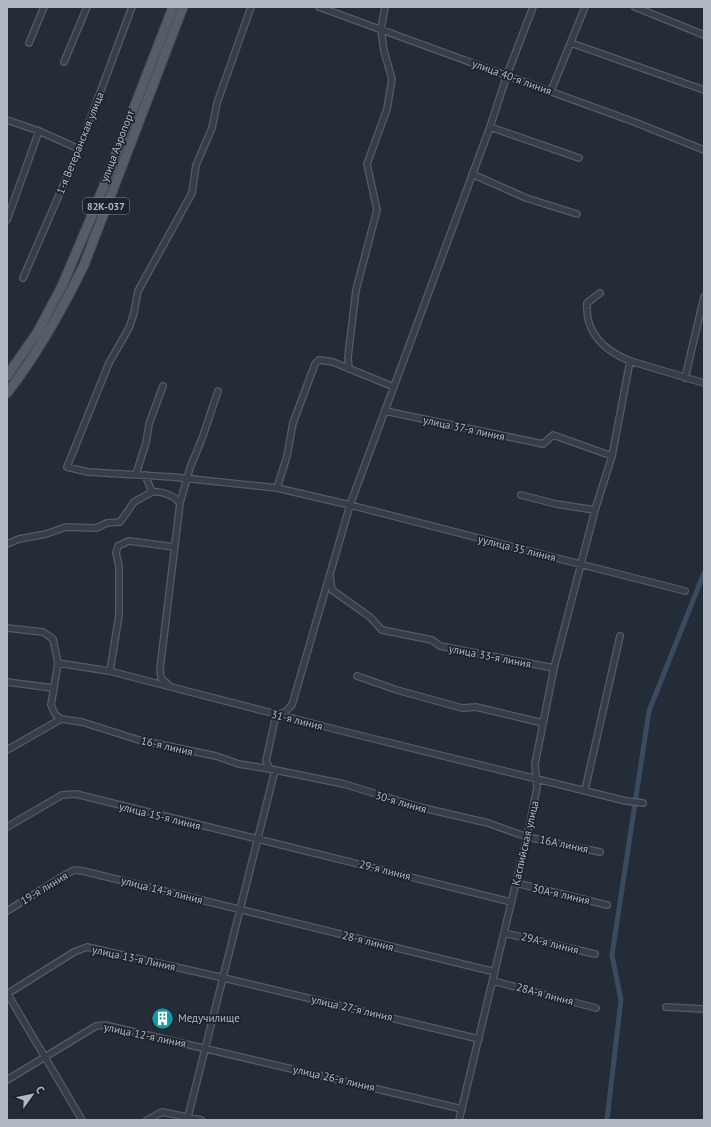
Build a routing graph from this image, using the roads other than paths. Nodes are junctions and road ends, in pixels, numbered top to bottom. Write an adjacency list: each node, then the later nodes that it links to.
1 (44, 7): 14 (street)
2 (87, 7): 16 (street)
3 (132, 7): 23 (street, 1-я Ветеранская улица)
4 (173, 7): 34 (main road, улица Аэропорт)
5 (182, 7): 40 (main road, улица Аэропорт / 82К-037)
6 (251, 7): 43 (street, уулица 35 линия)
7 (319, 7): 12 (street, улица 40-я линия)
8 (385, 7): 12 (street)
9 (533, 7): 17 (street)
10 (585, 7): 15 (street)
11 (634, 7): 13 (street)
12 (381, 30): 17 (street, улица 40-я линия); 33 (street)
13 (704, 35)
14 (29, 43)
15 (571, 43): 18 (street); 19 (street)
16 (64, 62)
17 (507, 75): 19 (street, улица 40-я линия); 21 (street)
18 (704, 90)
19 (552, 91): 24 (street, улица 40-я линия)
20 (7, 120): 22 (street)
21 (490, 127): 25 (street); 26 (street)
22 (39, 131): 23 (street); 28 (street)
23 (79, 149): 29 (street, 1-я Ветеранская улица)
24 (704, 150)
25 (579, 158)
26 (472, 174): 27 (street); 38 (street)
27 (577, 214)
28 (7, 220)
29 (23, 278)
30 (600, 293): 32 (street)
31 (704, 297): 35 (street)
32 (630, 361): 35 (street); 42 (street, Каспийская улица)
33 (349, 368): 38 (street); 46 (street)
34 (7, 376)
35 (685, 378): 36 (street)
36 (704, 383)
37 (163, 386): 43 (street)
38 (394, 387): 41 (street)
39 (218, 392): 45 (street)
40 (7, 393)
41 (385, 412): 42 (street, улица 37-я линия); 50 (street)
42 (612, 456): 51 (street, Каспийская улица)
43 (136, 474): 44 (street, уулица 35 линия)
44 (145, 475): 45 (street, уулица 35 линия); 47 (street)
45 (187, 479): 46 (street, уулица 35 линия); 49 (street)
46 (277, 488): 50 (street, уулица 35 линия)
47 (152, 492): 49 (street); 52 (street)
48 (521, 495): 51 (street)
49 (180, 503): 53 (street)
50 (350, 505): 54 (street, уулица 35 линия); 55 (street)
51 (595, 510): 54 (street, Каспийская улица)
52 (7, 544)
53 (175, 547): 61 (street); 65 (street)
54 (580, 564): 56 (street, уулица 35 линия); 60 (street, Каспийская улица)
55 (330, 571): 60 (street, улица 33-я линия); 66 (street)
56 (684, 591)
57 (7, 628): 59 (street)
58 (620, 636): 72 (street)
59 (58, 663): 61 (street, 31-я линия); 64 (street)
60 (554, 668): 68 (street, Каспийская улица)
61 (110, 671): 65 (street, 31-я линия)
62 (357, 676): 68 (street)
63 (7, 682): 64 (street)
64 (53, 688): 67 (street)
65 (173, 688): 66 (street, 31-я линия)
66 (276, 715): 70 (street); 71 (street, 31-я линия)
67 (61, 719): 69 (street); 70 (street, 16-я линия)
68 (543, 723): 71 (street, Каспийская улица)
69 (7, 750)
70 (273, 769): 75 (street, 30-я линия); 76 (street)
71 (536, 778): 72 (street, 31-я линия); 75 (street, Каспийская улица)
72 (585, 790): 73 (street, 31-я линия)
73 (643, 804)
74 (7, 828): 76 (street, улица 15-я линия)
75 (527, 837): 77 (street, 16А линия); 79 (street, Каспийская улица)
76 (257, 840): 80 (street, 29-я линия); 82 (street)
77 (600, 852)
78 (83, 871): 82 (street, улица 14-я линия); 83 (street, 19-я линия)
79 (516, 883): 80 (street, Каспийская улица); 81 (street, 30А-я линия)
80 (511, 902): 84 (street, Каспийская улица)
81 (607, 905)
82 (242, 910): 86 (street, 28-я линия); 87 (street)
83 (7, 911)
84 (504, 932): 85 (street, 29А-я линия); 86 (street, Каспийская улица)
85 (595, 954)
86 (495, 972): 88 (street, Каспийская улица)
87 (224, 978): 89 (street, улица 13-я Линия); 93 (street, улица 27-я линия); 94 (street)
88 (494, 981): 91 (street, 28А-я линия); 93 (street, Каспийская улица)
89 (7, 994): 95 (street)
90 (666, 1007): 92 (street)
91 (596, 1008)
92 (704, 1009)
93 (479, 1039): 97 (street, Каспийская улица)
94 (206, 1048): 95 (street, улица 12-я линия); 97 (street, улица 26-я линия); 98 (street)
95 (45, 1057): 96 (street, улица 12-я линия); 99 (street)
96 (7, 1080)
97 (462, 1109): 102 (street, Каспийская улица)
98 (188, 1117): 100 (street); 101 (street)
99 (82, 1120)
100 (147, 1120)
101 (201, 1120)
102 (460, 1120)

